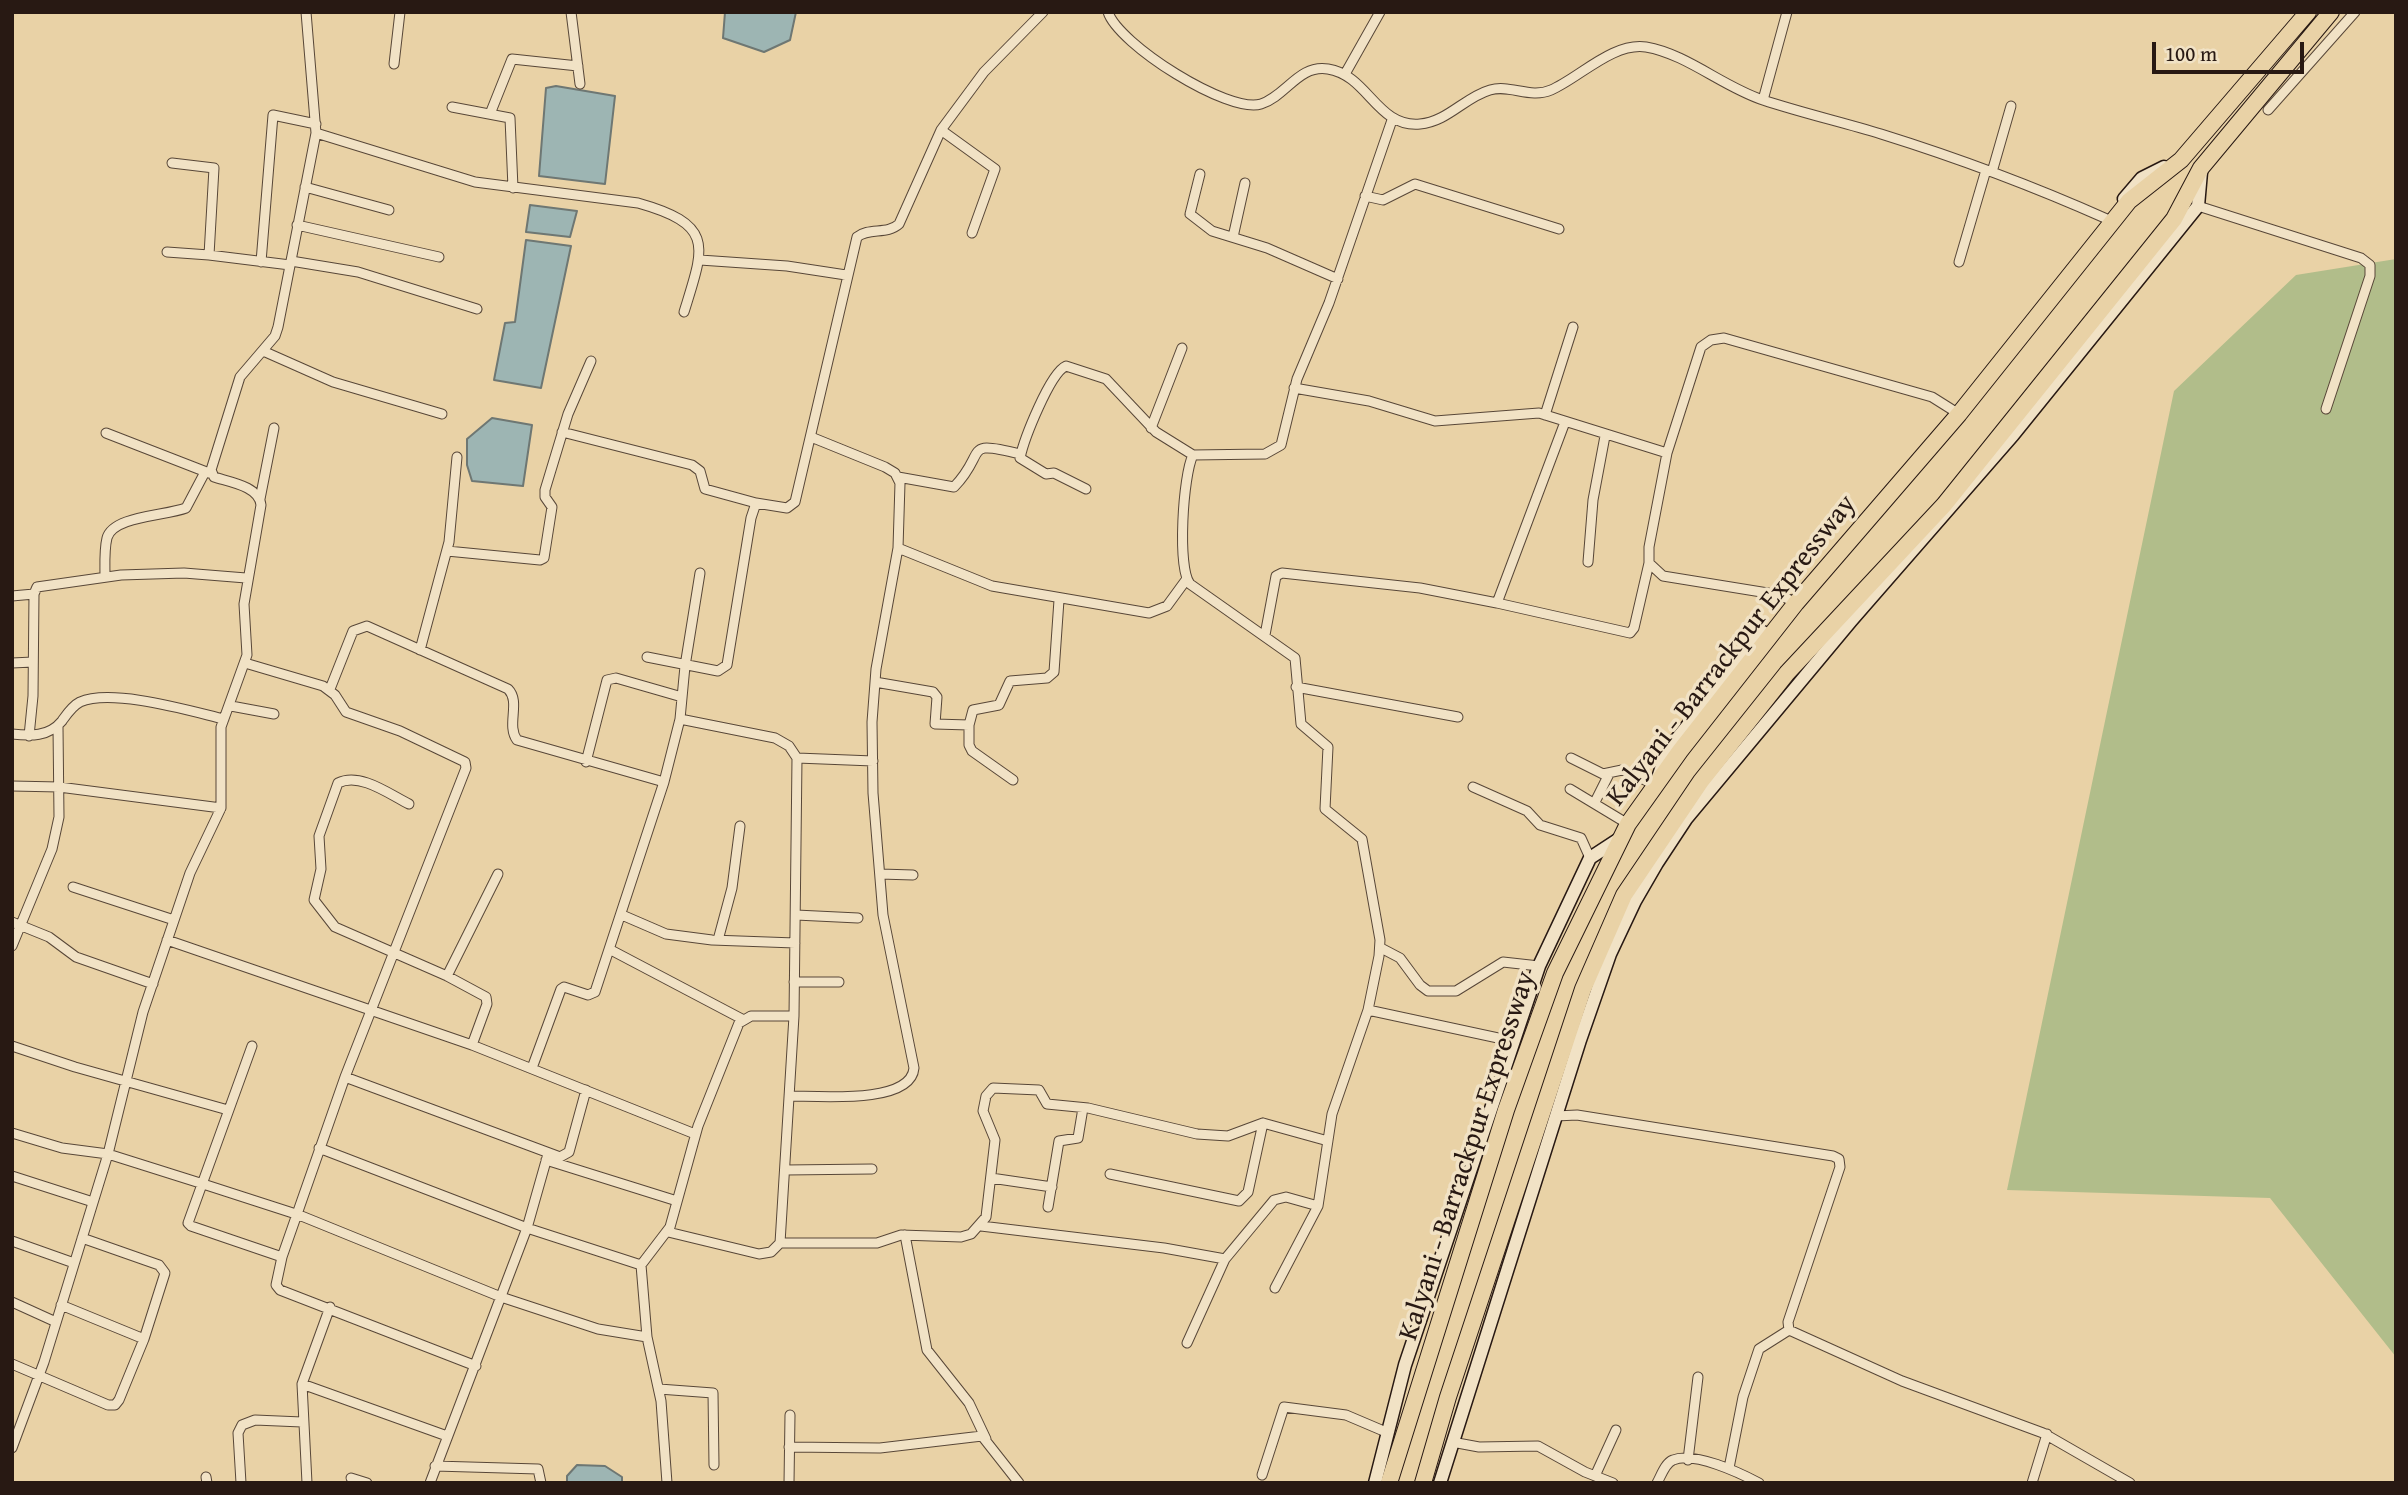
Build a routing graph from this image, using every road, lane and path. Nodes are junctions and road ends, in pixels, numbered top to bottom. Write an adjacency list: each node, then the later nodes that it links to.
1 (306, 12): 21 (street)
2 (400, 12): 11 (street)
3 (571, 12): 12 (street)
4 (1108, 12): 13 (street)
5 (1380, 12): 13 (street)
6 (1787, 12): 15 (street)
7 (2308, 12): 23 (highway, Kalyani - Barrackpur Expressway)
8 (2331, 12): 25 (highway, Kalyani - Barrackpur Expressway)
9 (2355, 12): 18 (street)
10 (1037, 14): 22 (street)
11 (394, 64)
12 (578, 66): 14 (street); 19 (street)
13 (1345, 74): 20 (street)
14 (580, 84)
15 (1763, 100): 20 (street); 26 (street)
16 (2011, 106): 26 (street)
17 (452, 107): 19 (street)
18 (2268, 110)
19 (490, 114): 30 (street)
20 (1392, 120): 31 (street)
21 (316, 129): 29 (street); 30 (street); 43 (street)
22 (941, 130): 37 (street); 46 (street)
23 (2181, 160): 34 (street); 56 (highway, Kalyani - Barrackpur Expressway)
24 (172, 163): 40 (street)
25 (2201, 168): 32 (street); 64 (highway, Kalyani - Barrackpur Expressway)
26 (1989, 171): 34 (street); 44 (street)
27 (1200, 174): 38 (street)
28 (1245, 183): 38 (street)
29 (305, 187): 33 (street); 35 (street)
30 (513, 188): 42 (street)
31 (1365, 196): 36 (street); 47 (street)
32 (2198, 206): 55 (street); 64 (street)
33 (389, 210)
34 (2107, 219): 56 (street)
35 (297, 225): 41 (street); 45 (street)
36 (1559, 229)
37 (972, 233)
38 (1233, 237): 47 (street)
39 (167, 252): 40 (street)
40 (209, 255): 43 (street)
41 (439, 257)
42 (700, 260): 46 (street); 49 (street)
43 (261, 262): 45 (street)
44 (1959, 262)
45 (290, 263): 48 (street); 52 (street)
46 (846, 275): 66 (street)
47 (1338, 279): 54 (street)
48 (477, 309)
49 (684, 312)
50 (1573, 327): 58 (street)
51 (1182, 348): 61 (street)
52 (263, 351): 57 (street); 71 (street)
53 (591, 361): 62 (street)
54 (1294, 388): 58 (street); 69 (street)
55 (2326, 409)
56 (1956, 412): 67 (street); 87 (highway, Kalyani - Barrackpur Expressway)
57 (442, 414)
58 (1545, 415): 59 (street)
59 (1565, 422): 65 (street); 88 (street)
60 (274, 428): 74 (street)
61 (1151, 428): 68 (street); 69 (street)
62 (562, 432): 75 (street); 77 (street)
63 (106, 433): 71 (street)
64 (2009, 434): 165 (street); 241 (highway, Kalyani - Barrackpur Expressway)
65 (1605, 436): 67 (street); 78 (street)
66 (811, 437): 72 (street); 75 (street)
67 (1667, 453): 79 (street)
68 (1020, 454): 72 (street); 73 (street)
69 (1193, 455): 83 (street)
70 (457, 457): 77 (street)
71 (208, 473): 74 (street); 81 (street)
72 (898, 477): 76 (street)
73 (1086, 489)
74 (260, 499): 82 (street)
75 (756, 503): 95 (street)
76 (898, 548): 86 (street); 96 (street)
77 (447, 551): 90 (street)
78 (1588, 562)
79 (1649, 563): 87 (street); 88 (street)
80 (700, 573): 95 (street)
81 (105, 577): 82 (street); 84 (street)
82 (246, 578): 94 (street)
83 (1186, 580): 86 (street); 89 (street)
84 (34, 594): 85 (street); 92 (street)
85 (12, 596)
86 (1059, 600): 105 (street)
87 (1794, 600): 116 (highway, Kalyani - Barrackpur Expressway)
88 (1497, 603): 89 (street)
89 (1265, 635): 97 (street)
90 (421, 650): 98 (street); 112 (street)
91 (646, 657): 95 (street)
92 (33, 662): 93 (street); 108 (street)
93 (12, 663)
94 (245, 663): 98 (street); 100 (street)
95 (685, 666): 99 (street)
96 (875, 682): 105 (street); 111 (street)
97 (1296, 687): 102 (street); 142 (street)
98 (330, 689): 144 (street)
99 (682, 696): 104 (street); 112 (street)
100 (231, 706): 101 (street); 103 (street)
101 (274, 714)
102 (1458, 717)
103 (224, 719): 106 (street); 123 (street)
104 (680, 719): 109 (street); 115 (street)
105 (970, 725): 114 (street)
106 (58, 727): 108 (street); 118 (street)
107 (12, 734): 108 (street)
108 (29, 736)
109 (797, 758): 111 (street); 133 (street)
110 (1571, 758): 113 (street)
111 (873, 761): 129 (street)
112 (586, 762): 115 (street)
113 (1609, 774): 116 (street); 121 (street)
114 (1013, 779)
115 (664, 782): 132 (street)
116 (1656, 785): 124 (highway, Kalyani - Barrackpur Expressway)
117 (12, 786): 118 (street)
118 (59, 787): 123 (street); 137 (street)
119 (1473, 787): 127 (street)
120 (1570, 789): 121 (street)
121 (1595, 802): 124 (street)
122 (409, 804): 144 (street)
123 (221, 808): 135 (street)
124 (1628, 824): 126 (highway, Kalyani - Barrackpur Expressway)
125 (740, 826): 139 (street)
126 (1619, 839): 127 (street); 240 (highway, Kalyani - Barrackpur Expressway)
127 (1590, 858): 145 (street)
128 (498, 874): 146 (street)
129 (880, 874): 130 (street); 162 (street)
130 (913, 875)
131 (73, 887): 135 (street)
132 (622, 915): 139 (street); 143 (street)
133 (796, 915): 134 (street); 140 (street)
134 (858, 918)
135 (174, 920): 138 (street)
136 (12, 922): 137 (street)
137 (23, 925): 141 (street); 149 (street)
138 (167, 940): 149 (street); 151 (street)
139 (718, 940): 140 (street)
140 (795, 943): 147 (street)
141 (12, 946)
142 (1381, 948): 145 (street); 150 (street)
143 (609, 949): 153 (street); 158 (street)
144 (392, 952): 146 (street); 151 (street)
145 (1539, 967): 154 (street)
146 (447, 976): 155 (street)
147 (794, 982): 148 (street); 152 (street)
148 (838, 982)
149 (153, 984): 160 (street)
150 (1368, 1010): 154 (street); 169 (street)
151 (370, 1012): 155 (street); 159 (street)
152 (794, 1016): 153 (street); 162 (street)
153 (742, 1019): 168 (street)
154 (1512, 1041): 216 (street)
155 (472, 1045): 158 (street)
156 (12, 1046): 160 (street)
157 (252, 1046): 164 (street)
158 (532, 1068): 161 (street)
159 (345, 1077): 170 (street); 172 (street)
160 (126, 1080): 164 (street); 171 (street)
161 (586, 1090): 168 (street); 172 (street)
162 (790, 1096): 174 (street)
163 (1083, 1108): 166 (street); 177 (street); 179 (street)
164 (228, 1110): 178 (street)
165 (1556, 1116): 202 (street); 220 (street)
166 (1263, 1123): 169 (street); 175 (street)
167 (12, 1133): 171 (street)
168 (695, 1134): 180 (street)
169 (1328, 1141): 182 (street)
170 (319, 1148): 184 (street); 186 (street)
171 (108, 1154): 178 (street); 181 (street)
172 (547, 1157): 180 (street); 186 (street)
173 (872, 1169): 174 (street)
174 (786, 1170): 191 (street)
175 (1110, 1174)
176 (12, 1176): 181 (street)
177 (991, 1178): 179 (street); 185 (street)
178 (200, 1183): 184 (street); 192 (street)
179 (1052, 1187): 183 (street)
180 (677, 1201): 187 (street)
181 (93, 1202): 189 (street)
182 (1318, 1206): 193 (street); 196 (street)
183 (1048, 1207)
184 (299, 1215): 192 (street); 197 (street)
185 (981, 1226): 188 (street); 193 (street)
186 (527, 1228): 195 (street); 197 (street)
187 (668, 1232): 191 (street); 195 (street)
188 (905, 1235): 191 (street); 219 (street)
189 (82, 1238): 194 (street); 204 (street)
190 (12, 1241): 194 (street)
191 (780, 1243)
192 (282, 1257): 200 (street)
193 (1225, 1259): 205 (street)
194 (74, 1263): 199 (street)
195 (641, 1265): 203 (street)
196 (1275, 1288)
197 (501, 1297): 203 (street); 207 (street)
198 (12, 1302): 201 (street)
199 (61, 1306): 201 (street); 204 (street)
200 (330, 1307): 207 (street); 210 (street)
201 (56, 1322): 208 (street)
202 (1789, 1330): 217 (street); 226 (street)
203 (647, 1337): 211 (street)
204 (144, 1339): 208 (street)
205 (1187, 1343)
206 (12, 1364): 208 (street)
207 (476, 1366): 218 (street)
208 (38, 1375): 214 (street)
209 (1698, 1377): 223 (street)
210 (302, 1384): 213 (street); 218 (street)
211 (659, 1389): 224 (street); 236 (street)
212 (790, 1415): 221 (street)
213 (302, 1423): 231 (street); 232 (street)
214 (16, 1427): 222 (street)
215 (1616, 1430): 228 (street)
216 (1386, 1432): 227 (street); 239 (street)
217 (2047, 1434): 246 (street); 247 (street)
218 (447, 1436): 225 (street)
219 (987, 1439): 221 (street); 238 (street)
220 (1452, 1442): 228 (street); 242 (street)
221 (789, 1447): 237 (street)
222 (12, 1448)
223 (1688, 1460): 226 (street); 244 (street)
224 (714, 1465)
225 (435, 1466): 234 (street); 235 (street)
226 (1729, 1468): 230 (street)
227 (1262, 1475)
228 (1595, 1476): 243 (street)
229 (351, 1478): 233 (street)
230 (1738, 1478): 245 (street)
231 (241, 1483)
232 (307, 1483)
233 (367, 1483)
234 (430, 1483)
235 (541, 1483)
236 (667, 1483)
237 (789, 1483)
238 (1019, 1483)
239 (1375, 1483)
240 (1390, 1483)
241 (1423, 1483)
242 (1440, 1483)
243 (1613, 1483)
244 (1657, 1483)
245 (1759, 1483)
246 (2032, 1483)
247 (2130, 1483)

